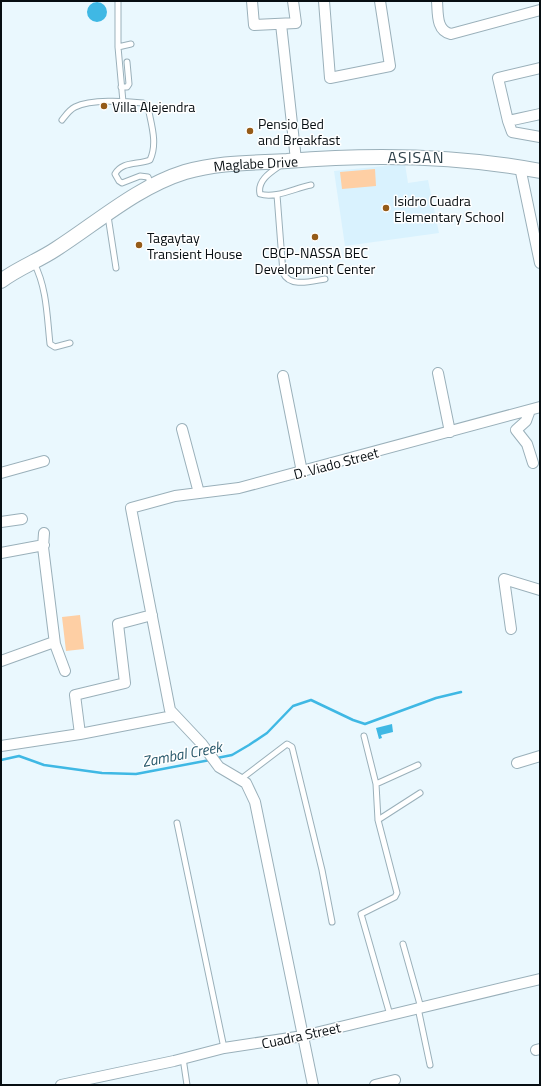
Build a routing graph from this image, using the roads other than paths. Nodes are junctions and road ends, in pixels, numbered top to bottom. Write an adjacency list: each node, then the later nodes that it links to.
1 (118, 1): 10 (lane)
2 (252, 1): 8 (street)
3 (293, 1): 8 (street)
4 (324, 1): 5 (street)
5 (380, 1)
6 (437, 1): 7 (street)
7 (540, 10)
8 (281, 24): 19 (street)
9 (131, 44): 10 (lane)
10 (118, 47): 13 (lane)
11 (127, 62): 13 (lane)
12 (540, 68): 17 (street)
13 (121, 87): 14 (lane)
14 (123, 102): 16 (lane); 22 (lane)
15 (540, 114): 17 (street)
16 (62, 120)
17 (508, 121): 18 (street)
18 (540, 137)
19 (291, 160): 20 (main road, Maglabe Drive); 22 (main road, Maglabe Drive); 24 (lane)
20 (520, 167): 21 (main road, Maglabe Drive); 27 (street)
21 (540, 171)
22 (151, 186): 25 (main road, Maglabe Drive)
23 (311, 186): 24 (lane)
24 (277, 196): 29 (lane)
25 (108, 214): 26 (main road, Maglabe Drive); 28 (lane)
26 (34, 262): 30 (main road, Maglabe Drive); 31 (lane)
27 (540, 263)
28 (116, 268)
29 (325, 279)
30 (1, 281)
31 (70, 343)
32 (438, 373): 37 (street)
33 (283, 376): 40 (street)
34 (540, 407): 35 (street, D. Viado Street)
35 (530, 410): 37 (street, D. Viado Street); 39 (street)
36 (182, 428): 42 (street)
37 (450, 432): 40 (street, D. Viado Street)
38 (44, 461): 41 (street)
39 (533, 463)
40 (302, 472): 42 (street, D. Viado Street)
41 (1, 473)
42 (199, 493): 49 (street, D. Viado Street)
43 (22, 519): 44 (street)
44 (1, 522)
45 (44, 533): 46 (street)
46 (44, 545): 47 (street); 51 (street)
47 (1, 553)
48 (540, 590): 50 (street)
49 (152, 615): 54 (street); 55 (street)
50 (510, 629)
51 (54, 642): 52 (street); 53 (street)
52 (1, 661)
53 (65, 671)
54 (173, 716): 55 (street); 61 (street)
55 (80, 734): 57 (street)
56 (364, 736): 62 (lane)
57 (1, 746)
58 (540, 756): 59 (street)
59 (517, 763)
60 (418, 765): 62 (lane)
61 (241, 779): 66 (lane); 71 (street)
62 (376, 784): 64 (lane)
63 (420, 793): 64 (lane)
64 (378, 820): 70 (lane)
65 (177, 823): 72 (lane)
66 (332, 922)
67 (403, 944): 69 (lane)
68 (540, 979): 69 (street, Cuadra Street)
69 (420, 1008): 70 (street, Cuadra Street); 74 (lane)
70 (390, 1015): 71 (street, Cuadra Street)
71 (303, 1036): 72 (street, Cuadra Street); 78 (street)
72 (224, 1048): 73 (street, Cuadra Street)
73 (183, 1058): 76 (street, Cuadra Street); 77 (lane)
74 (430, 1065)
75 (395, 1080): 79 (street)
76 (61, 1085)
77 (187, 1085)
78 (313, 1085)
79 (375, 1085)

